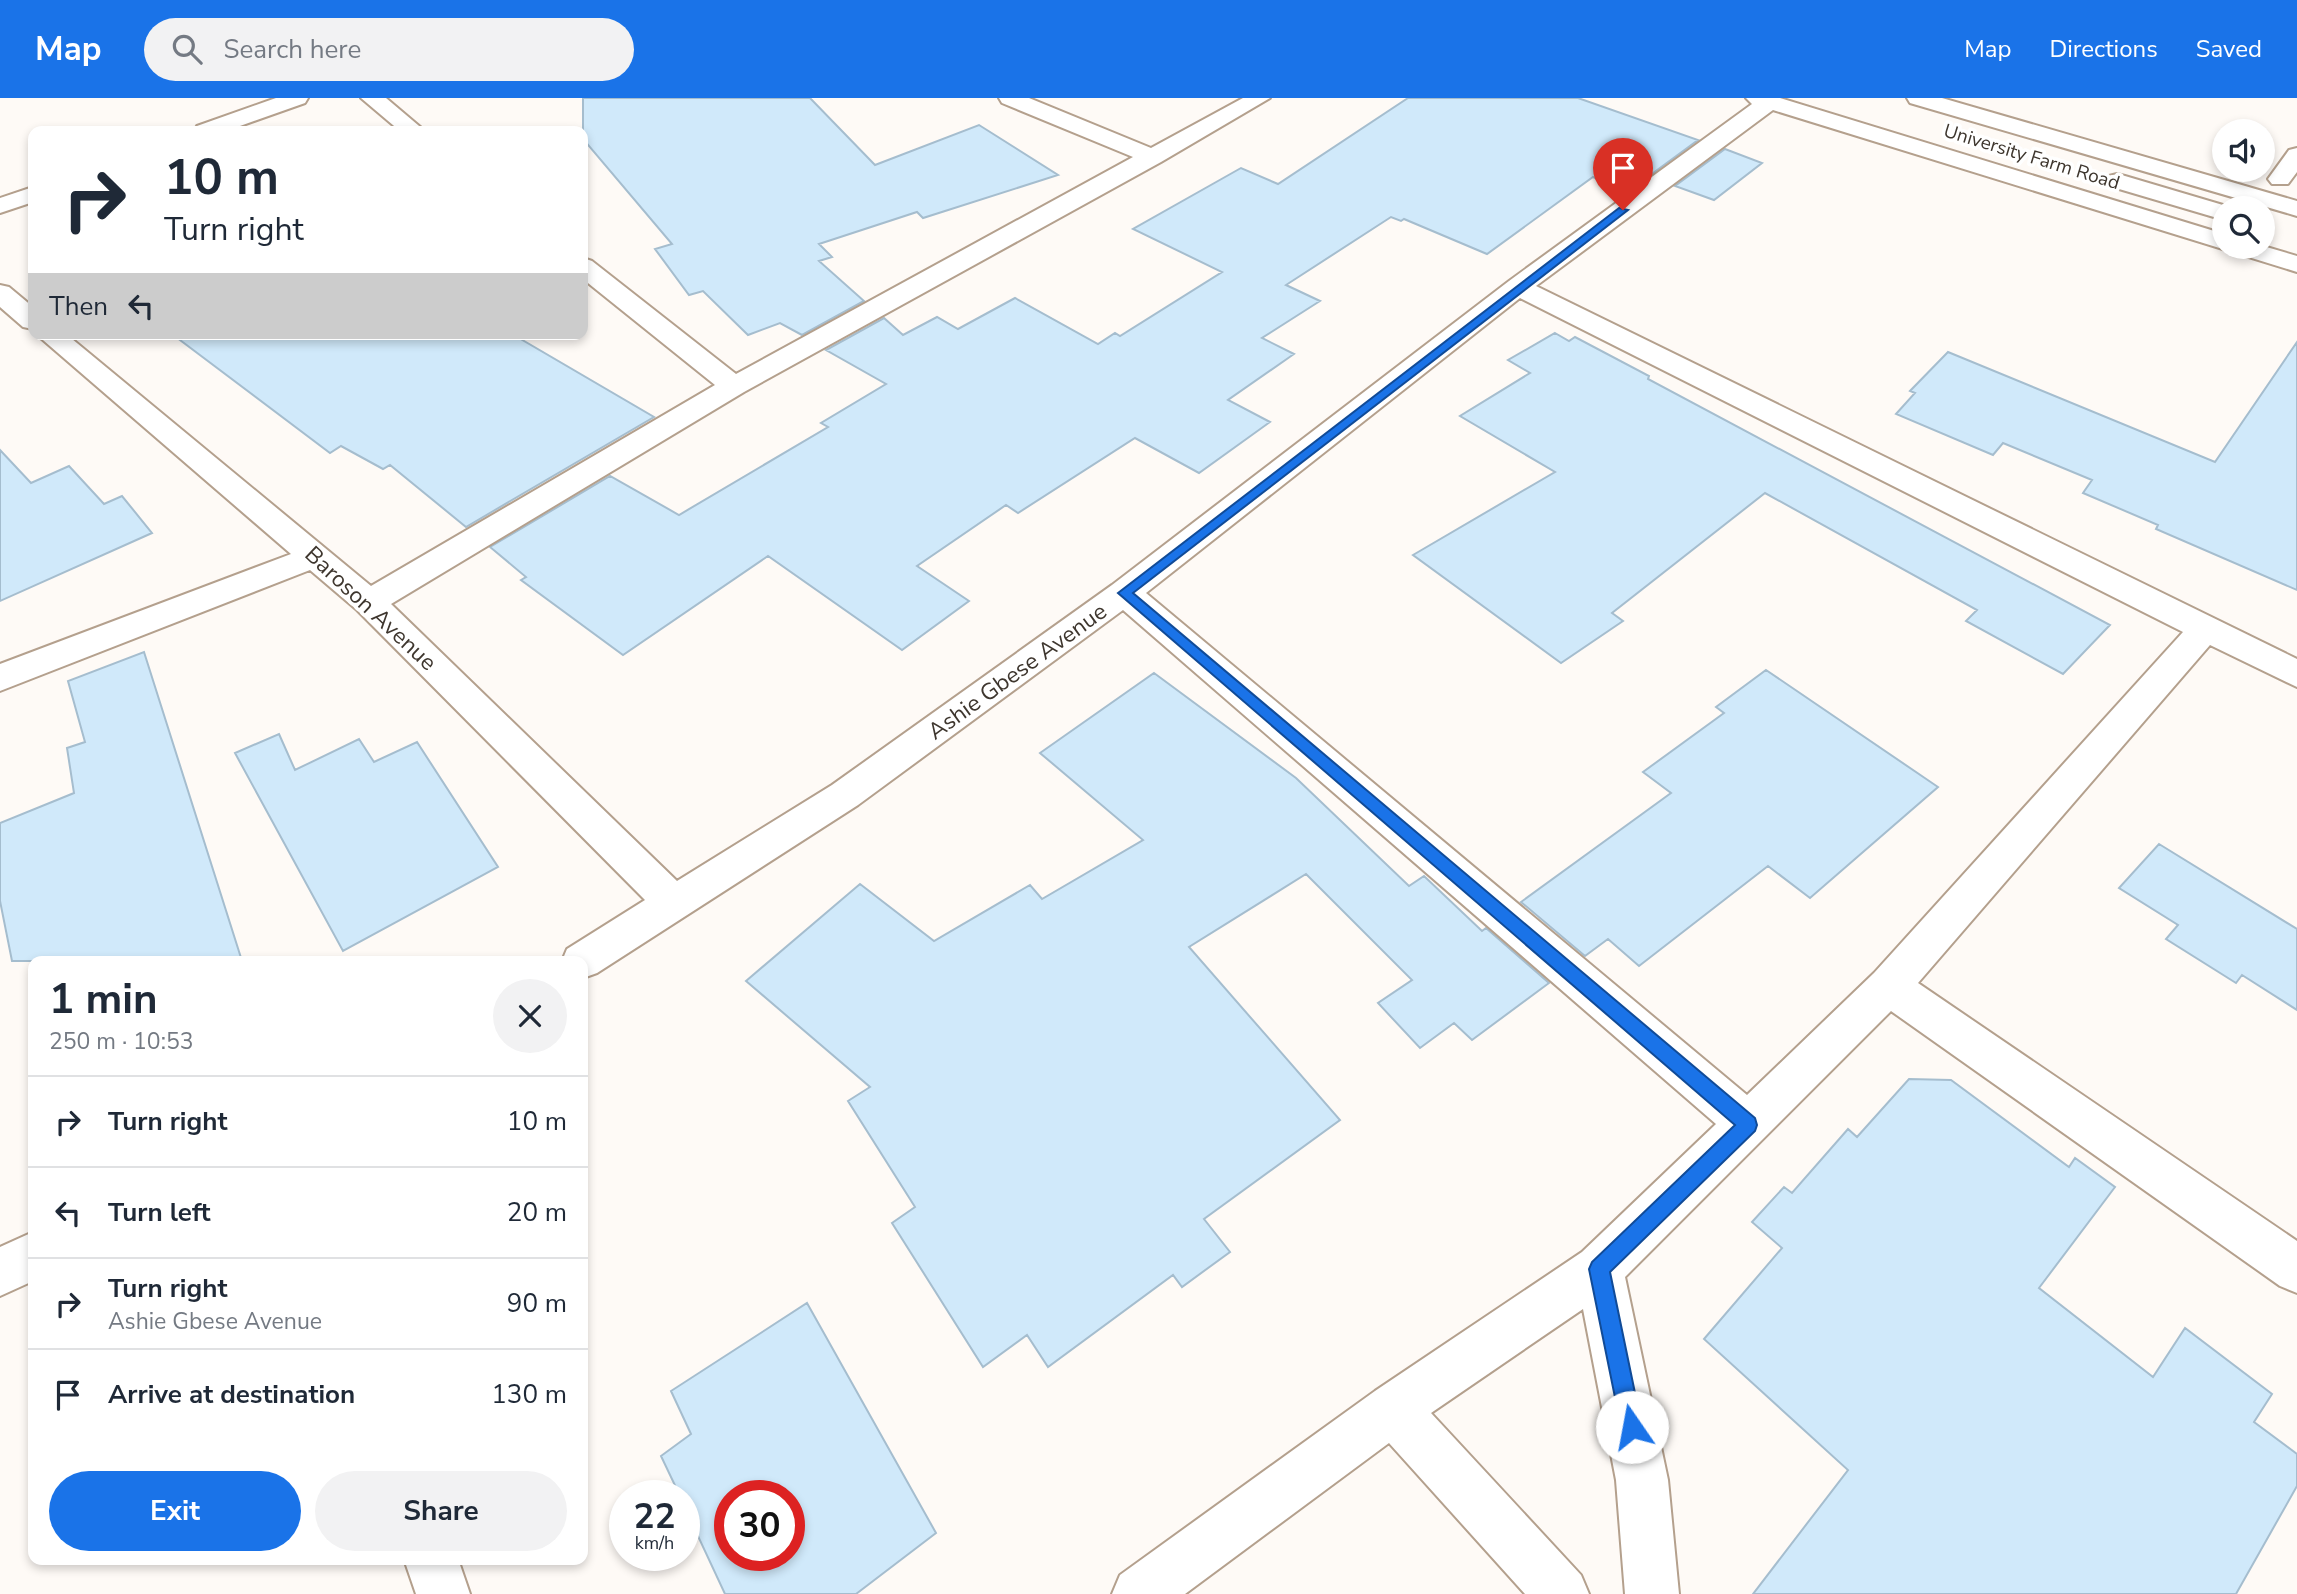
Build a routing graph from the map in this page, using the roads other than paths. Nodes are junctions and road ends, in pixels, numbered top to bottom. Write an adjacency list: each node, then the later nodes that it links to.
1 (297, 98): 7 (street)
2 (372, 98): 8 (street)
3 (1010, 98): 11 (street)
4 (1259, 98): 11 (street)
5 (1763, 100): 18 (street); 22 (street, Ashie Gbese Avenue)
6 (1912, 108): 9 (street, University Farm Road); 17 (street, University Farm Road)
7 (219, 126)
8 (408, 126)
9 (1986, 142)
10 (2297, 155): 13 (street)
11 (1153, 158): 26 (street)
12 (2092, 174): 16 (street, University Farm Road)
13 (2279, 178)
14 (28, 196): 15 (street)
15 (0, 206)
16 (2212, 209)
17 (2297, 209)
18 (2212, 238)
19 (2275, 257): 20 (street)
20 (2297, 264)
21 (588, 270): 26 (street)
22 (1518, 287): 28 (street, Ashie Gbese Avenue); 30 (street)
23 (0, 293): 24 (street)
24 (28, 317)
25 (56, 340): 27 (street, Baroson Avenue)
26 (734, 386): 29 (street)
27 (317, 556): 29 (street, Baroson Avenue); 32 (street)
28 (1124, 593): 33 (street, Ashie Gbese Avenue); 36 (street)
29 (369, 601): 33 (street, Baroson Avenue)
30 (2205, 629): 31 (street); 35 (street)
31 (2297, 674)
32 (0, 678)
33 (673, 902): 34 (street, Ashie Gbese Avenue)
34 (588, 957)
35 (1889, 986): 36 (street); 39 (street)
36 (1748, 1125): 38 (street)
37 (28, 1258): 40 (street)
38 (1599, 1269): 41 (street); 46 (street)
39 (2297, 1269)
40 (0, 1272)
41 (1393, 1409): 44 (street); 45 (street)
42 (433, 1565): 43 (street)
43 (443, 1594)
44 (1139, 1594)
45 (1562, 1594)
46 (1652, 1594)

